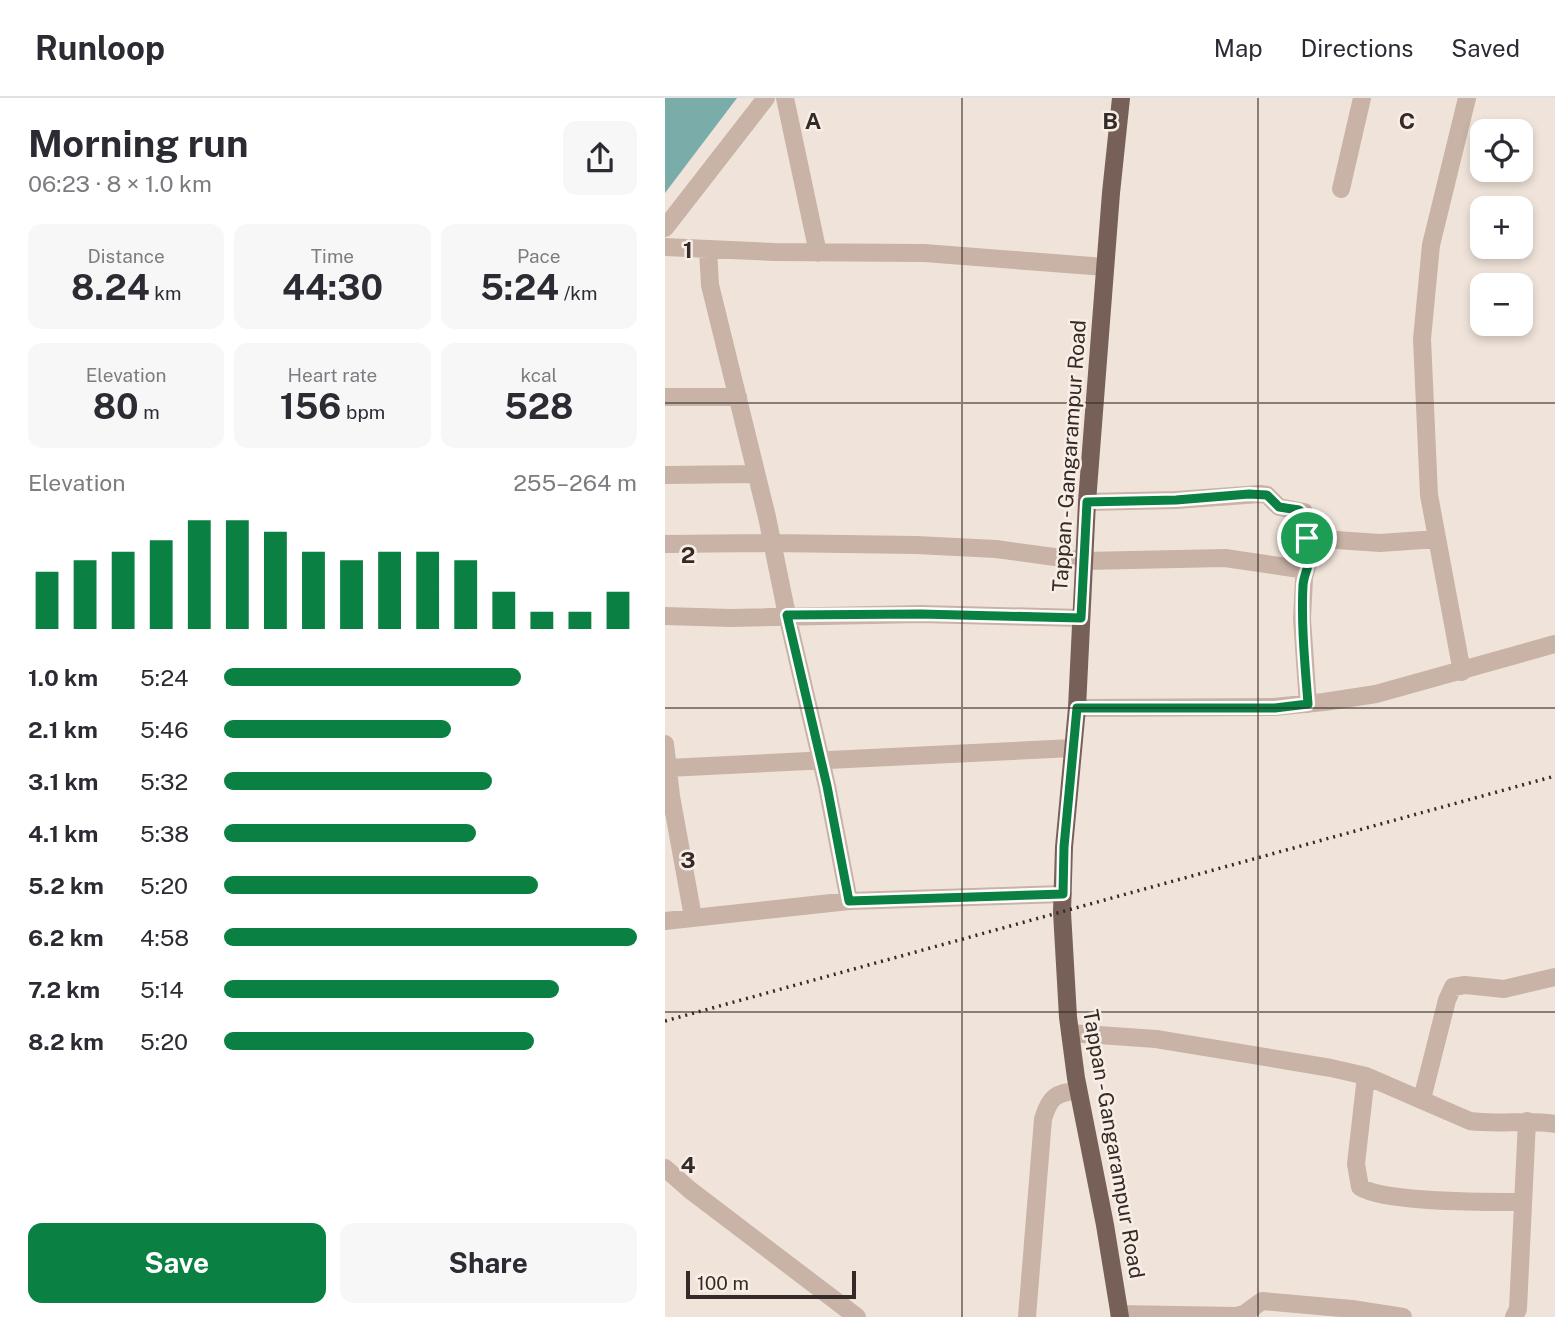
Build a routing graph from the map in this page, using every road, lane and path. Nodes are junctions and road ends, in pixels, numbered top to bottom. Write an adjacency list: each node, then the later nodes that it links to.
1 (766, 98): 7 (street)
2 (785, 98): 10 (street)
3 (1121, 98): 11 (main road, Tappan - Gangarampur Road)
4 (1362, 98): 6 (street)
5 (1467, 98): 18 (street)
6 (1342, 190)
7 (665, 228)
8 (665, 247): 9 (street)
9 (708, 250): 10 (street); 13 (street)
10 (818, 253): 11 (street)
11 (1105, 267): 16 (main road, Tappan - Gangarampur Road)
12 (665, 397): 13 (street)
13 (738, 397): 14 (street)
14 (756, 474): 15 (street); 19 (street)
15 (665, 475)
16 (1087, 502): 17 (street); 21 (main road, Tappan - Gangarampur Road)
17 (1307, 538): 18 (street); 22 (street)
18 (1437, 539): 27 (street)
19 (772, 542): 20 (street); 21 (street); 23 (street)
20 (665, 544)
21 (1084, 561): 22 (street); 25 (main road, Tappan - Gangarampur Road)
22 (1307, 570): 28 (street)
23 (787, 615): 24 (street); 25 (street); 32 (street)
24 (665, 616)
25 (1081, 618): 29 (main road, Tappan - Gangarampur Road)
26 (1555, 644): 27 (street)
27 (1462, 671): 28 (street)
28 (1308, 704): 29 (street)
29 (1077, 708): 31 (main road, Tappan - Gangarampur Road)
30 (665, 744): 33 (street)
31 (1073, 748): 32 (street); 34 (main road, Tappan - Gangarampur Road)
32 (820, 760): 33 (street); 35 (street)
33 (668, 768): 36 (street)
34 (1063, 894): 35 (street); 39 (main road, Tappan - Gangarampur Road)
35 (849, 901): 36 (street)
36 (693, 917): 37 (street)
37 (665, 921)
38 (1555, 977): 42 (street)
39 (1070, 1033): 40 (street); 41 (main road, Tappan - Gangarampur Road)
40 (1366, 1076): 42 (street); 46 (street)
41 (1078, 1090): 47 (main road, Tappan - Gangarampur Road); 49 (street)
42 (1422, 1100): 43 (street)
43 (1527, 1121): 44 (street); 46 (street)
44 (1555, 1124)
45 (665, 1168): 48 (street)
46 (1521, 1202): 51 (street)
47 (1120, 1315): 50 (street)
48 (857, 1317)
49 (1027, 1317)
50 (1403, 1317)
51 (1514, 1317)

